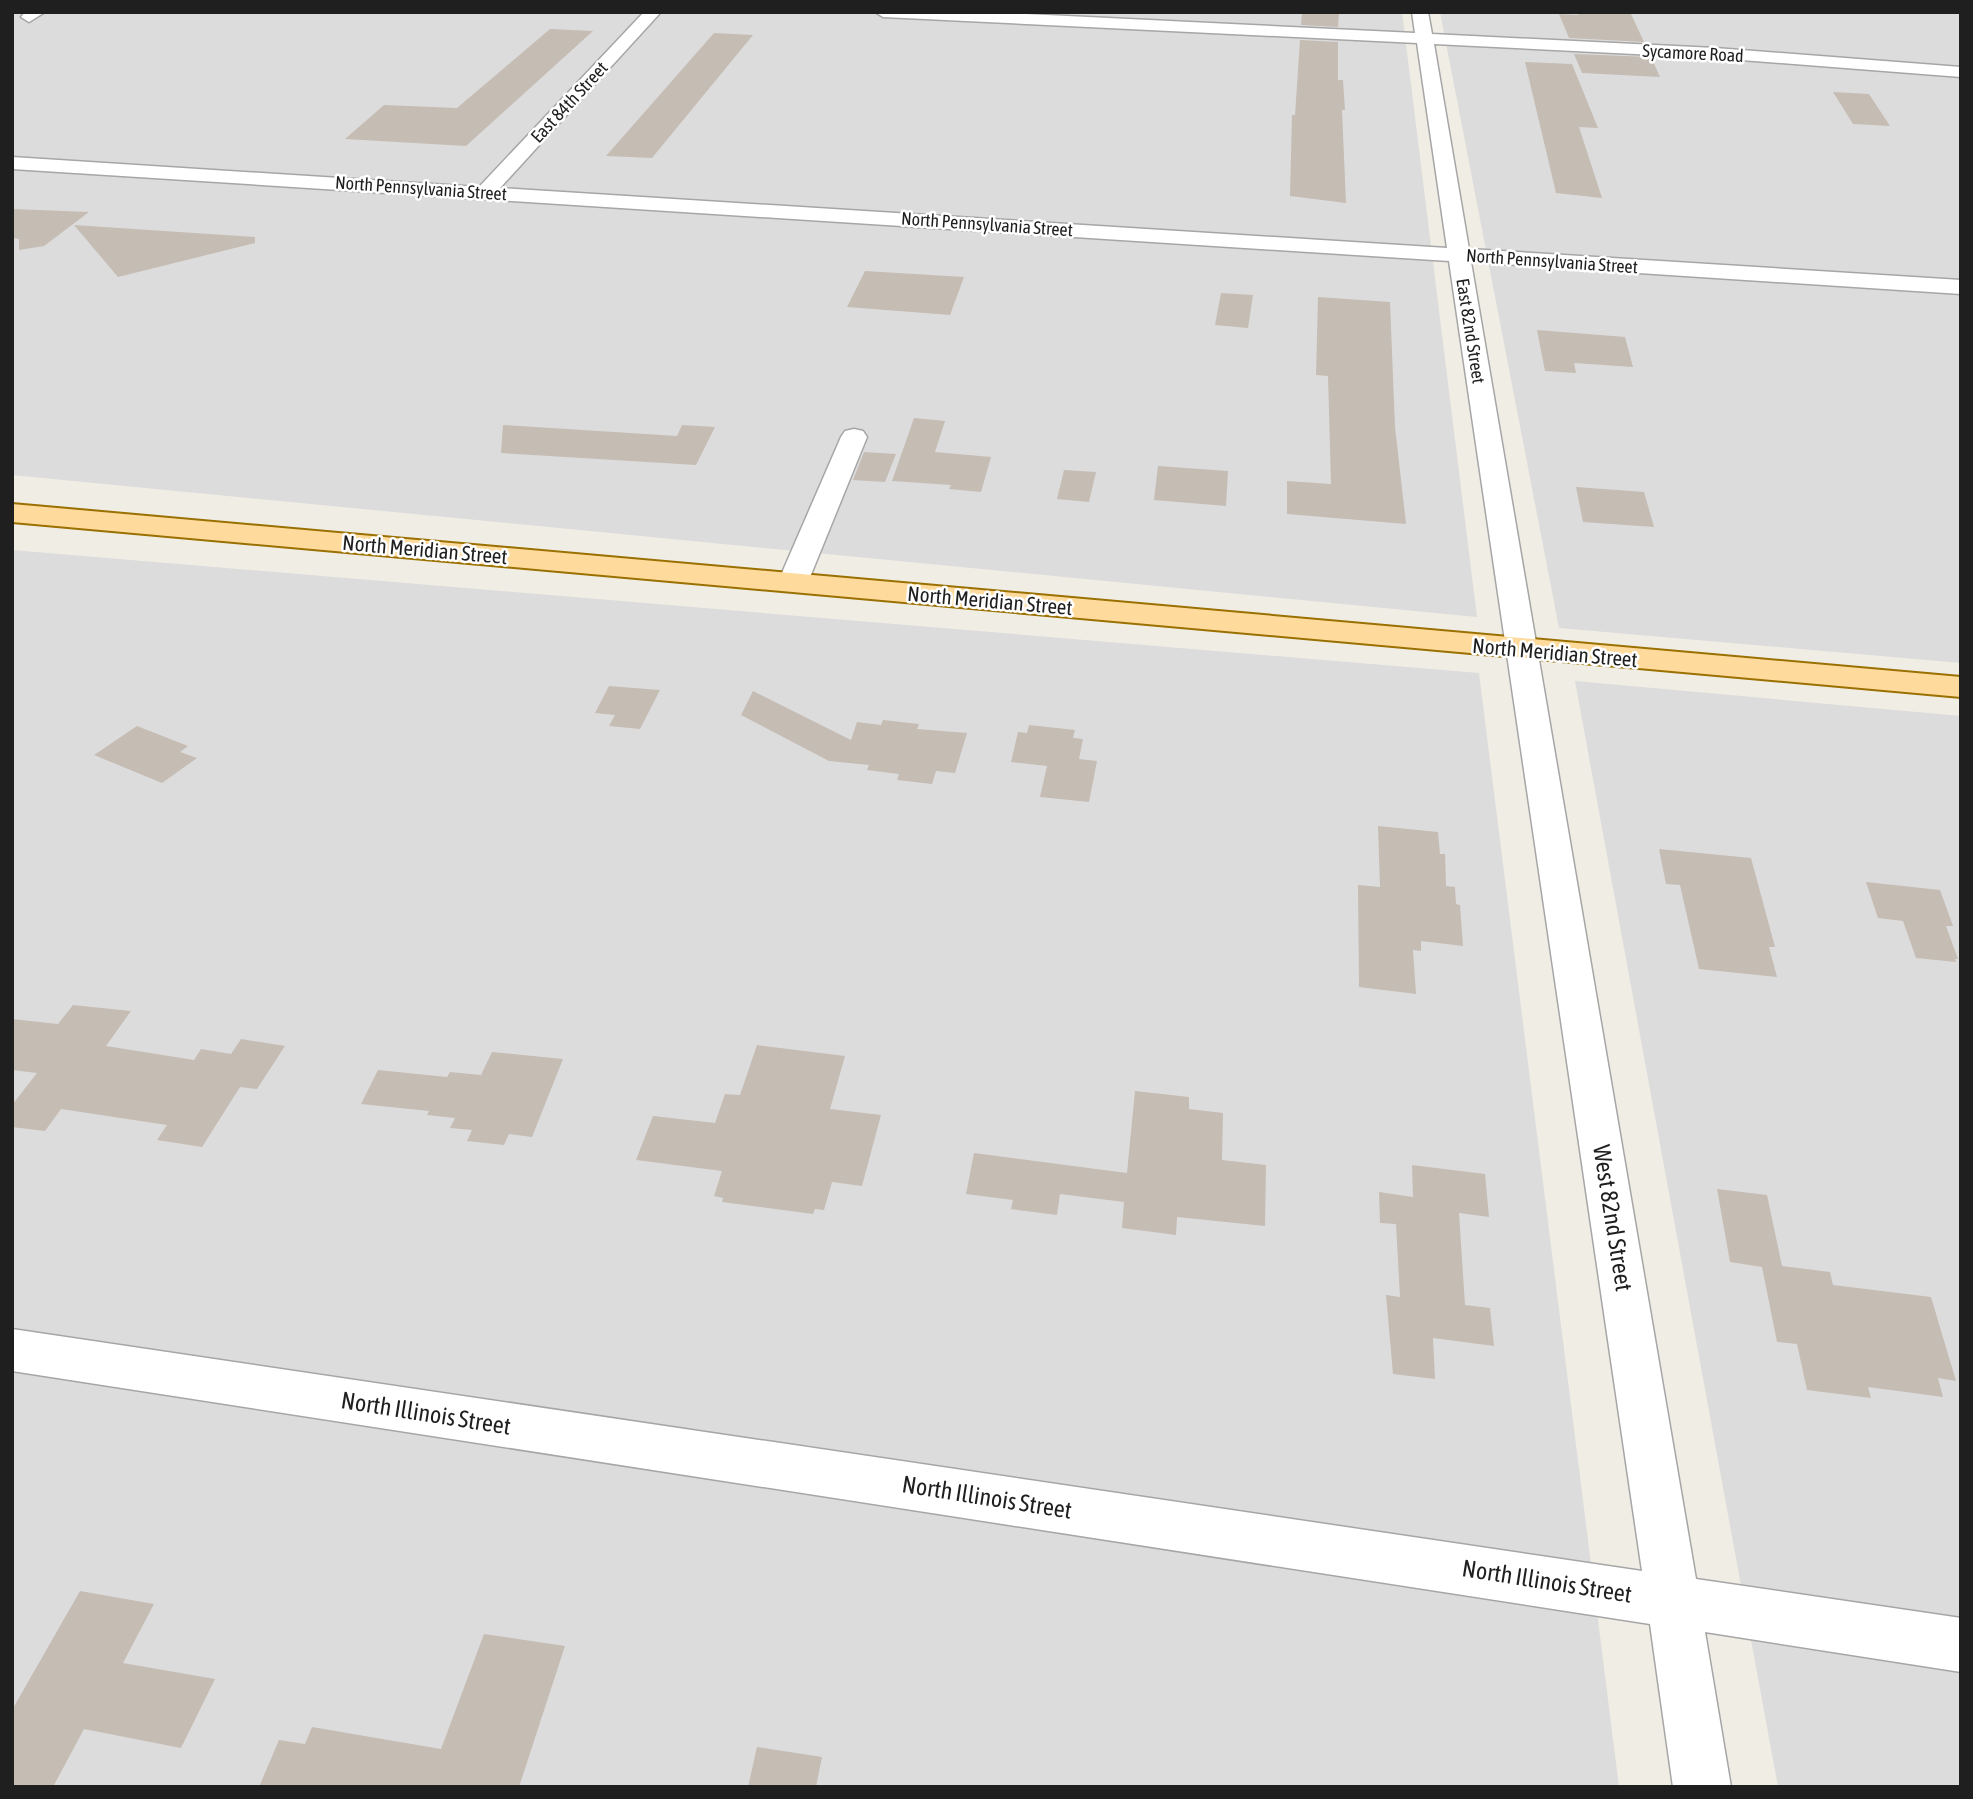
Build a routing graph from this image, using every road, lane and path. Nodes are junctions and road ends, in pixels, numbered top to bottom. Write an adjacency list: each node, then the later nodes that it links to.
1 (653, 12): 7 (street, East 84th Street)
2 (883, 12): 4 (street, Sycamore Road)
3 (1420, 12): 4 (street, East 82nd Street)
4 (1424, 39): 5 (street, Sycamore Road); 8 (street, East 82nd Street)
5 (1958, 71)
6 (12, 163): 7 (street, North Pennsylvania Street)
7 (485, 192): 8 (street, North Pennsylvania Street)
8 (1459, 255): 9 (street, North Pennsylvania Street); 13 (street, East 82nd Street)
9 (1961, 287)
10 (854, 438): 12 (street)
11 (15, 512): 12 (main road, North Meridian Street)
12 (793, 582): 13 (main road, North Meridian Street)
13 (1522, 650): 14 (main road, North Meridian Street); 16 (street, West 82nd Street)
14 (1961, 687)
15 (12, 1350): 16 (street, North Illinois Street)
16 (1671, 1600): 17 (street, North Illinois Street); 18 (street, West 82nd Street)
17 (1961, 1645)
18 (1702, 1787)

